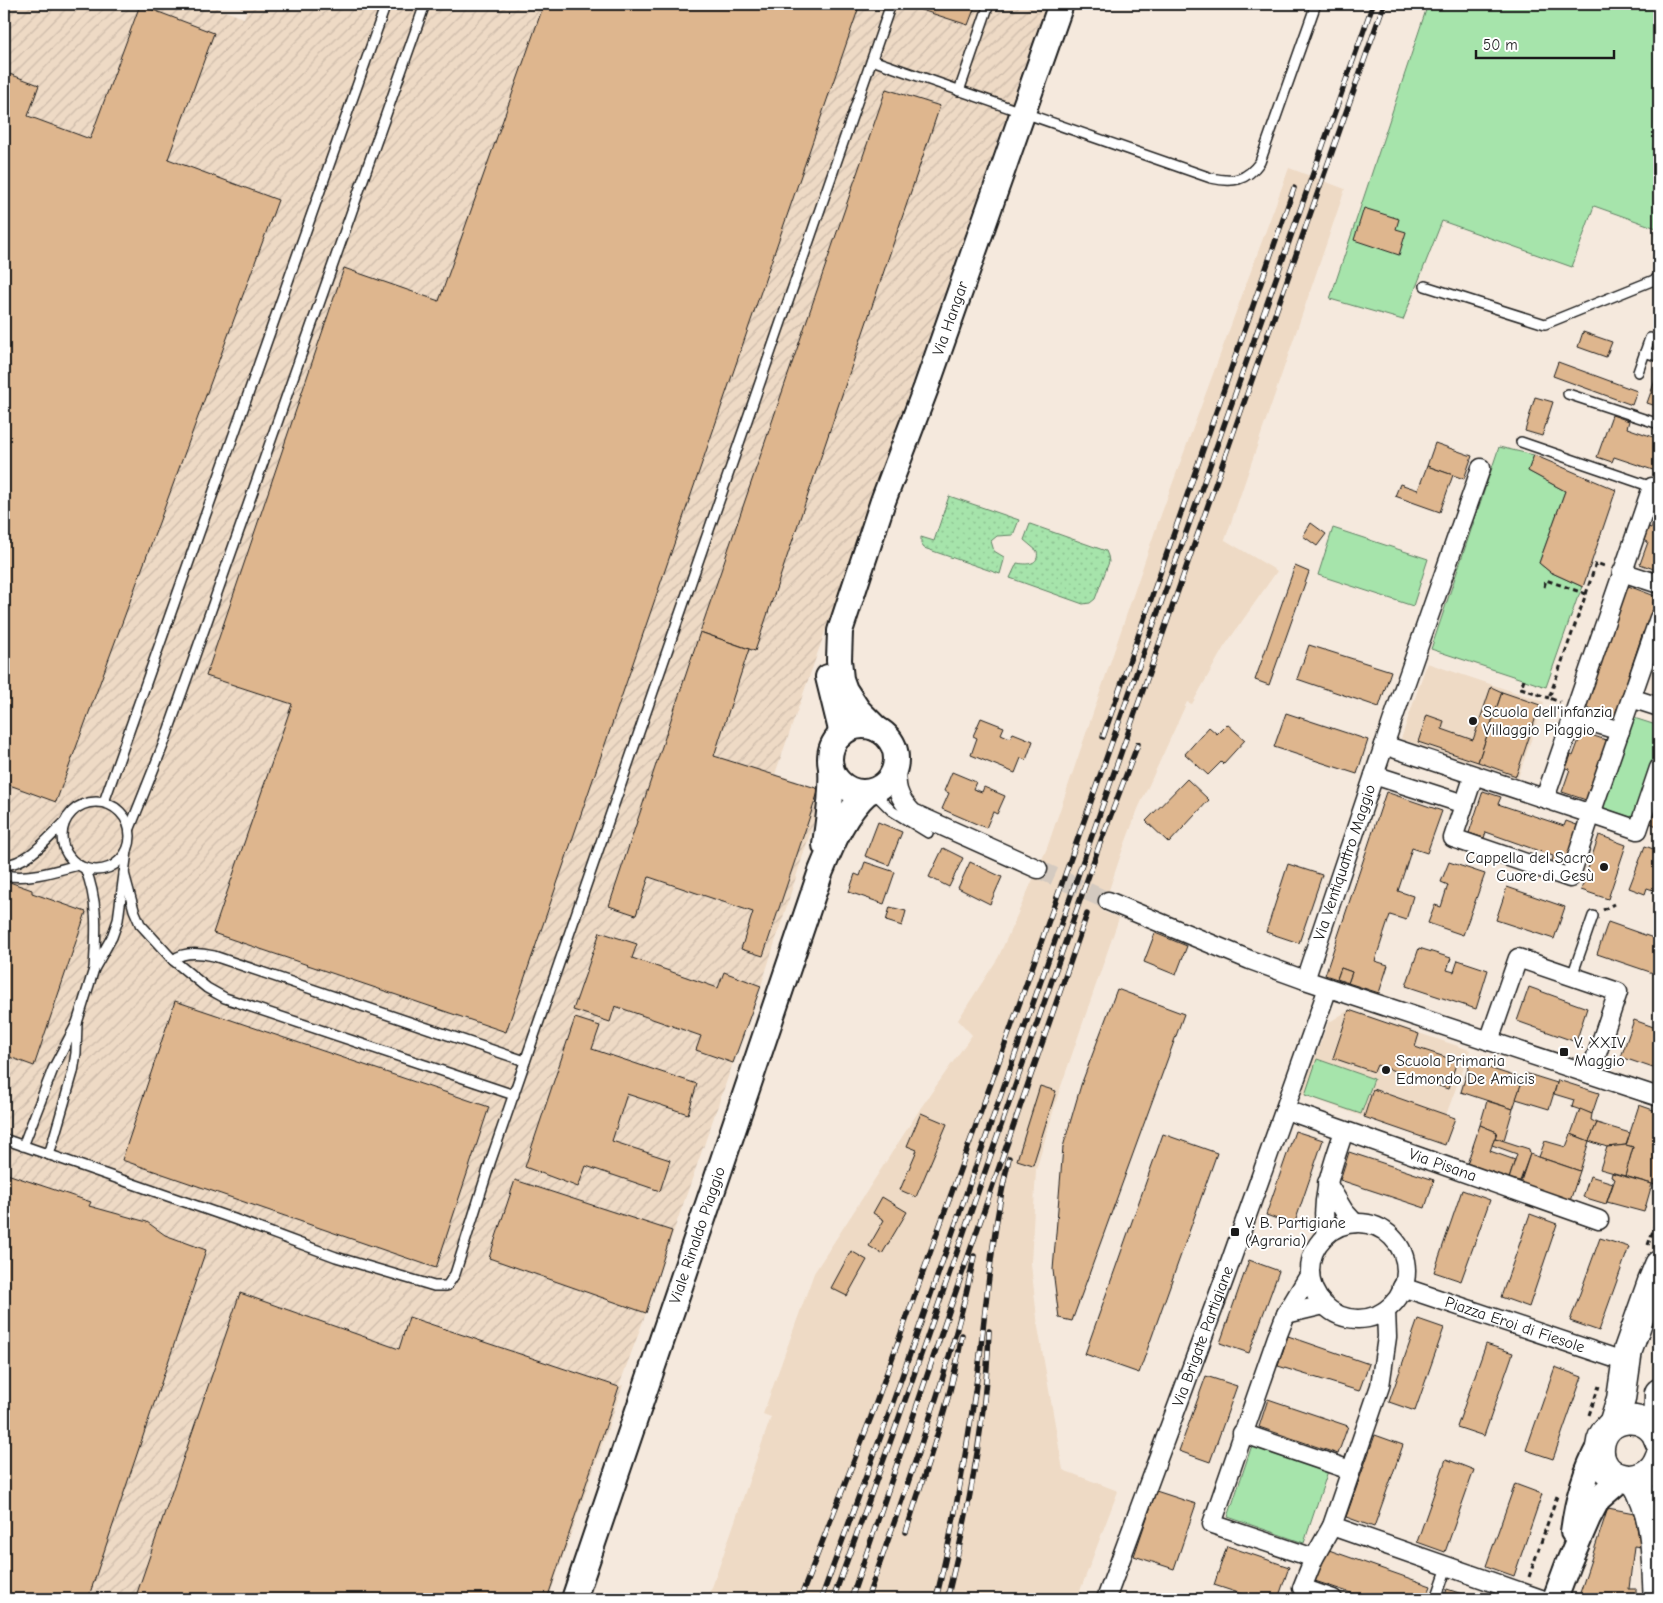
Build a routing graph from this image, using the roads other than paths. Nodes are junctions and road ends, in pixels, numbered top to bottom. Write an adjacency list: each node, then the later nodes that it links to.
1 (386, 4): 39 (lane)
2 (425, 4): 43 (lane)
3 (891, 4): 7 (lane)
4 (989, 4): 8 (lane)
5 (1061, 4): 9 (street, Via Hangar)
6 (1316, 4): 9 (lane)
7 (872, 60): 8 (lane); 61 (lane)
8 (959, 91): 9 (lane)
9 (1022, 113): 24 (street, Via Hangar)
10 (1659, 278): 11 (lane)
11 (1425, 286)
12 (1659, 341): 13 (lane)
13 (1645, 352): 14 (lane); 15 (lane)
14 (1659, 358)
15 (1638, 372)
16 (1568, 394): 17 (lane)
17 (1659, 424)
18 (1521, 442): 20 (lane)
19 (1481, 468): 31 (street, Via Ventiquattro Maggio)
20 (1656, 489): 21 (street)
21 (1622, 572): 22 (street); 27 (street)
22 (1659, 584)
23 (1658, 623): 25 (street)
24 (840, 631): 28 (street, Via Hangar); 30 (street, Via Hangar)
25 (1631, 698): 26 (street); 29 (street)
26 (1659, 707)
27 (1574, 711): 29 (street); 38 (street)
28 (877, 729): 30 (street); 32 (street)
29 (1620, 731): 41 (street)
30 (841, 735): 33 (street)
31 (1384, 745): 35 (street, Via Ventiquattro Maggio); 36 (street)
32 (896, 763): 37 (street); 48 (street)
33 (831, 767): 37 (street); 49 (street, Viale Rinaldo Piaggio)
34 (1659, 768): 41 (street)
35 (1374, 775): 40 (street); 57 (street, Via Ventiquattro Maggio)
36 (1474, 775): 38 (street); 40 (street)
37 (870, 792): 44 (lane); 49 (street, Viale Rinaldo Piaggio)
38 (1545, 798): 41 (street)
39 (104, 802): 42 (lane); 43 (lane)
40 (1464, 804): 41 (street)
41 (1592, 814)
42 (64, 823): 46 (lane); 47 (lane)
43 (130, 828): 45 (lane)
44 (928, 833)
45 (127, 851): 47 (lane); 50 (lane)
46 (4, 865)
47 (82, 867): 51 (lane); 55 (lane)
48 (1038, 869)
49 (821, 871): 91 (street, Viale Rinaldo Piaggio)
50 (124, 873): 54 (lane); 55 (lane)
51 (4, 875)
52 (1108, 901): 57 (street)
53 (1593, 916): 56 (lane)
54 (173, 960): 61 (lane); 63 (lane)
55 (94, 969): 59 (lane)
56 (1572, 976): 60 (street); 62 (street)
57 (1305, 980): 58 (street)
58 (1328, 988): 60 (street); 65 (street, Via Brigate Partigiane)
59 (77, 1023): 68 (lane); 69 (lane)
60 (1489, 1041): 62 (street)
61 (525, 1061): 63 (lane)
62 (1590, 1074): 64 (street)
63 (514, 1095): 69 (lane)
64 (1659, 1097)
65 (1286, 1110): 66 (street, Via Pisana); 92 (street, Via Brigate Partigiane)
66 (1344, 1131): 70 (street); 71 (street, Via Pisana)
67 (4, 1139): 68 (lane)
68 (23, 1146): 69 (lane)
69 (49, 1155)
70 (1327, 1183): 72 (street); 73 (street)
71 (1599, 1220)
72 (1355, 1223): 73 (street); 76 (street)
73 (1326, 1235): 75 (street)
74 (1659, 1265): 80 (main road)
75 (1310, 1274): 77 (street); 79 (street)
76 (1402, 1287): 78 (street); 80 (street, Piazza Eroi di Fiesole)
77 (1324, 1305): 78 (street); 79 (street)
78 (1386, 1310): 85 (street)
79 (1286, 1314): 82 (street)
80 (1626, 1362): 83 (main road)
81 (1659, 1394): 84 (main road)
82 (1242, 1433): 85 (street); 88 (street)
83 (1607, 1434): 84 (main road); 86 (main road); 89 (street)
84 (1659, 1454): 86 (main road)
85 (1350, 1470): 87 (street)
86 (1628, 1479): 89 (street); 97 (main road)
87 (1332, 1526): 88 (street); 90 (street)
88 (1314, 1558): 93 (street)
89 (1568, 1564): 96 (street)
90 (1447, 1567): 94 (lane); 95 (street)
91 (574, 1599)
92 (1106, 1599)
93 (1333, 1599)
94 (1436, 1599)
95 (1541, 1599)
96 (1555, 1599)
97 (1658, 1599)

